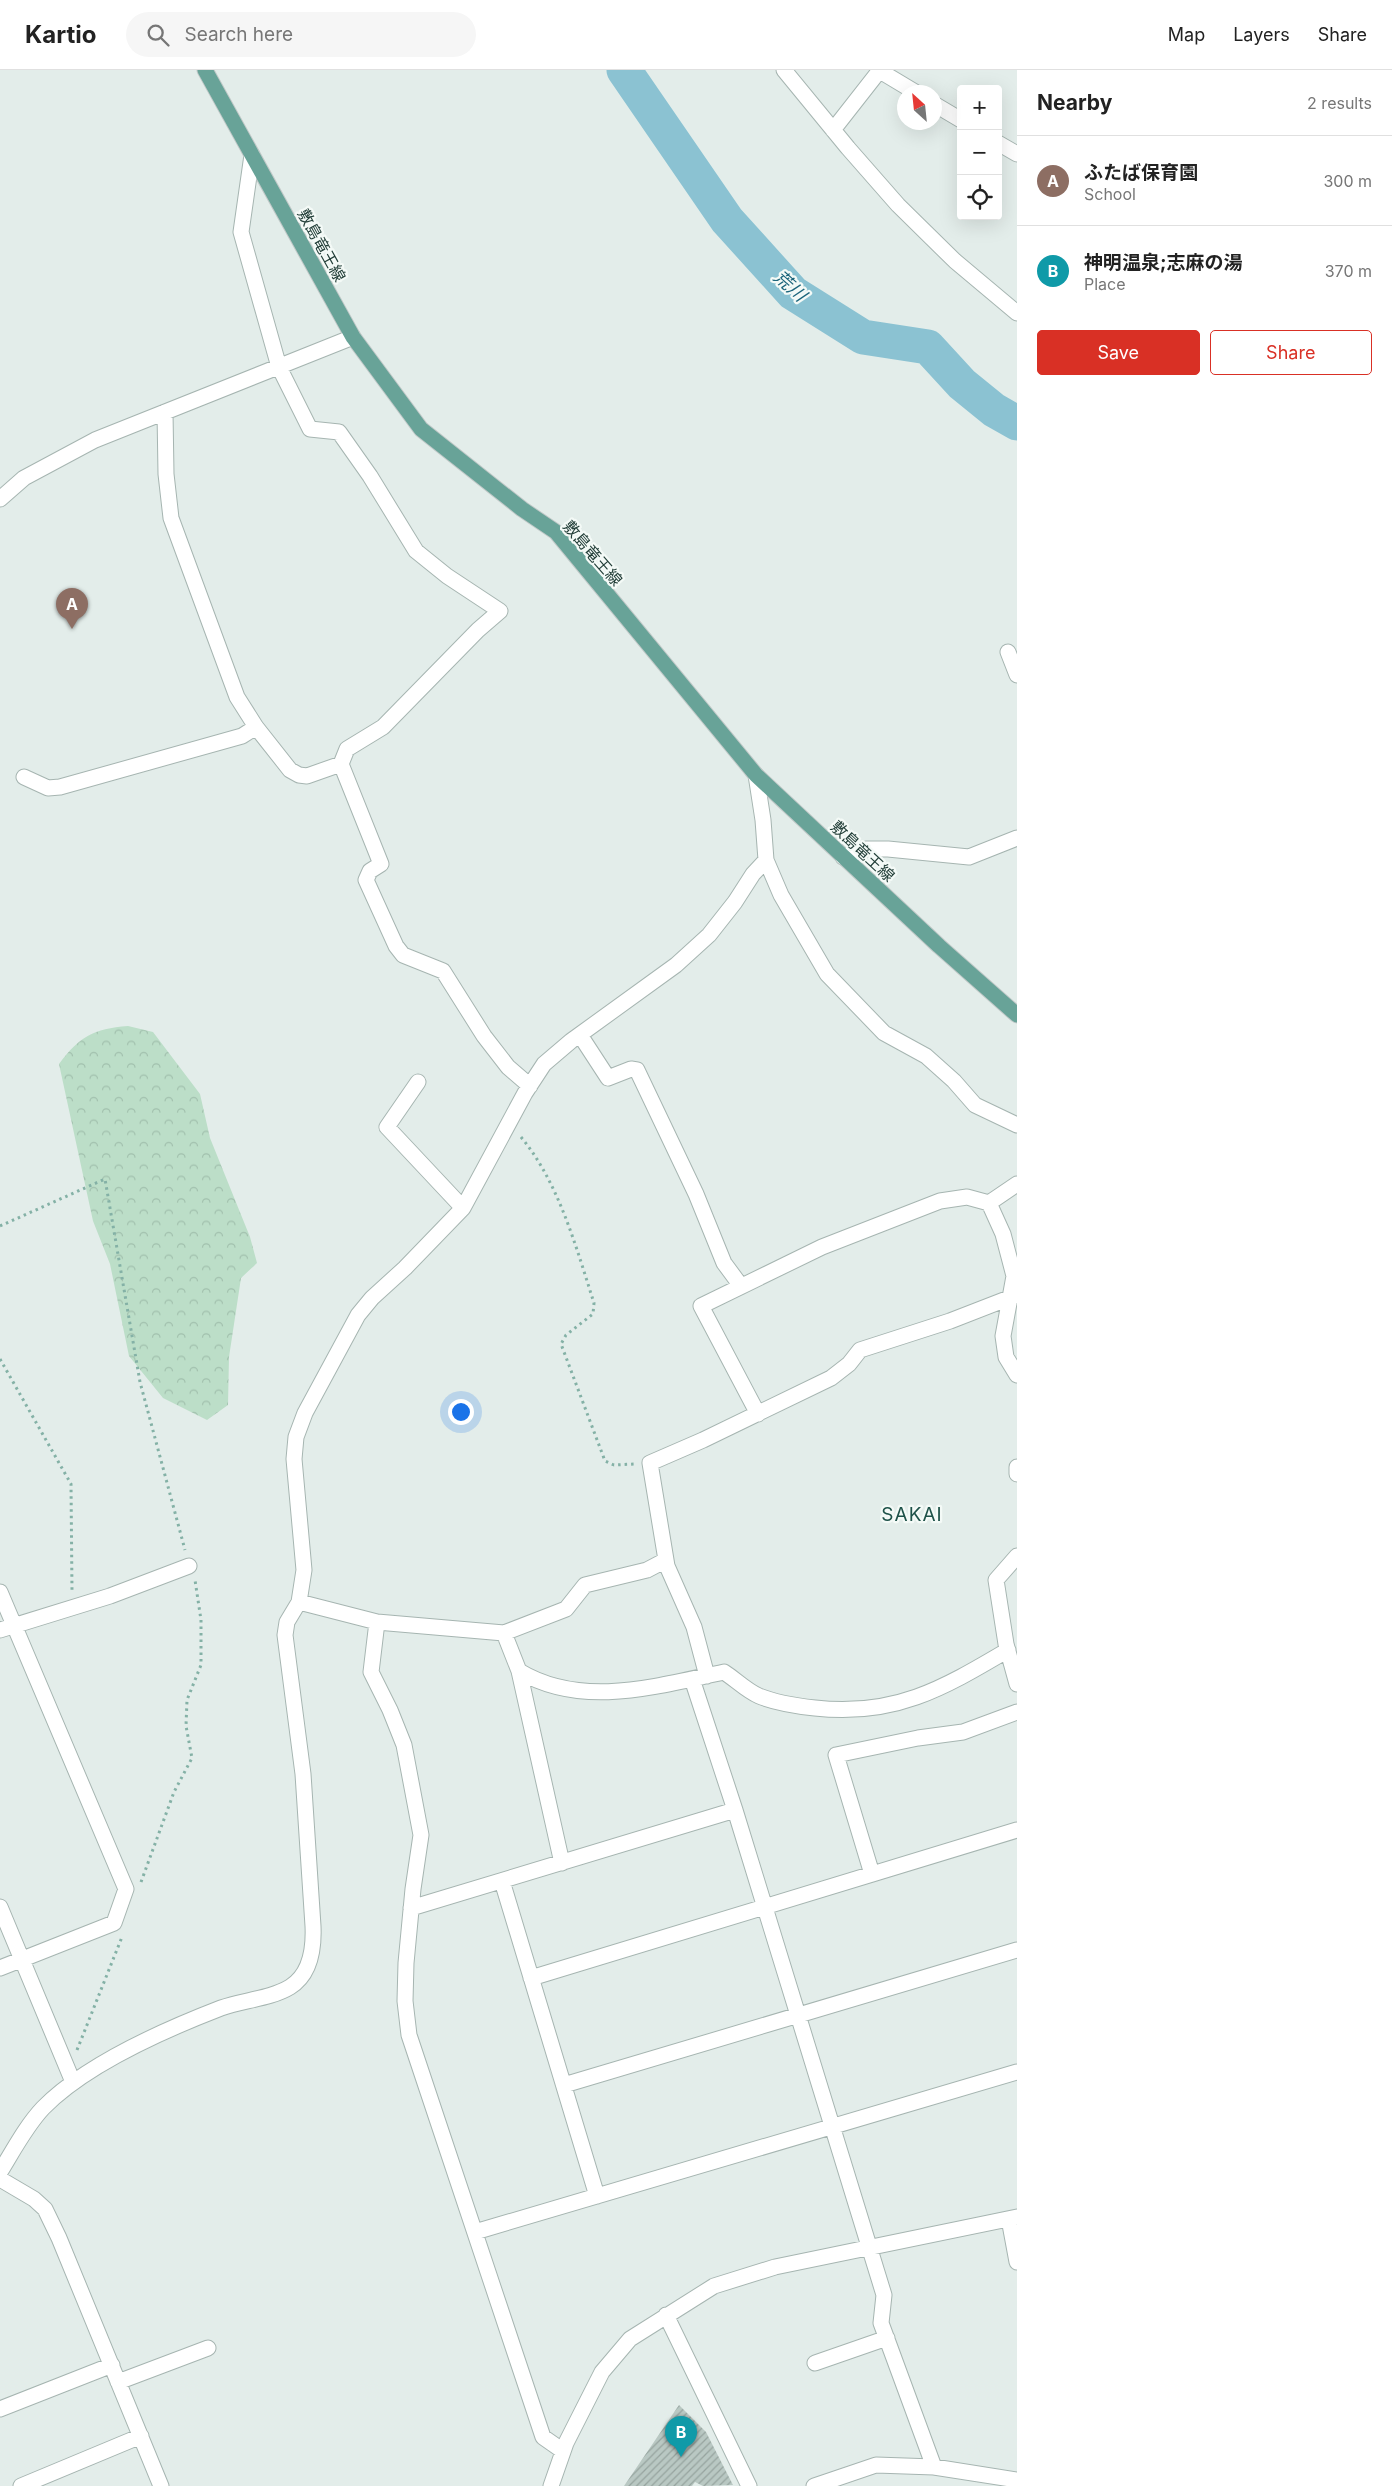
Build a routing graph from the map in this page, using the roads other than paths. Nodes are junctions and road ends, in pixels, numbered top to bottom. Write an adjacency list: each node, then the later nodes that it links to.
1 (205, 70): 10 (main road, 敷島竜王線)
2 (784, 70): 7 (street)
3 (880, 71): 4 (street); 7 (street)
4 (903, 85)
5 (942, 109): 6 (street)
6 (957, 118)
7 (833, 130): 11 (street)
8 (1002, 145): 9 (street)
9 (1017, 154)
10 (252, 155): 12 (main road, 敷島竜王線); 13 (street)
11 (1017, 313)
12 (353, 337): 13 (street); 20 (main road, 敷島竜王線)
13 (279, 367): 14 (street); 19 (street)
14 (165, 412): 15 (street); 18 (street)
15 (0, 499)
16 (1008, 652): 17 (street)
17 (1017, 675)
18 (256, 727): 19 (street); 21 (street)
19 (341, 764): 28 (street)
20 (756, 776): 23 (main road, 敷島竜王線); 24 (street)
21 (24, 777)
22 (1017, 838): 23 (street)
23 (843, 857): 25 (main road, 敷島竜王線)
24 (766, 860): 26 (street); 29 (street)
25 (1017, 1015)
26 (580, 1035): 28 (street); 33 (street)
27 (418, 1082): 32 (street)
28 (530, 1086): 32 (street)
29 (1017, 1125)
30 (1017, 1184): 31 (street)
31 (989, 1203): 33 (street); 34 (street)
32 (463, 1208): 43 (street)
33 (741, 1286): 36 (street)
34 (1014, 1295): 35 (street); 36 (street)
35 (1017, 1376)
36 (758, 1414): 40 (street)
37 (1017, 1467): 38 (street)
38 (1017, 1474)
39 (1017, 1556): 47 (street)
40 (666, 1560): 46 (street); 49 (street)
41 (189, 1566): 45 (street)
42 (0, 1592): 45 (street)
43 (299, 1602): 44 (street); 66 (street)
44 (378, 1622): 46 (street); 59 (street)
45 (7, 1627): 61 (street)
46 (504, 1633): 48 (street)
47 (1008, 1650): 49 (street); 50 (street)
48 (519, 1671): 49 (street); 54 (street)
49 (699, 1677): 52 (street)
50 (1017, 1684)
51 (1017, 1712): 55 (street)
52 (736, 1810): 54 (street); 58 (street)
53 (1017, 1830): 55 (street)
54 (562, 1863): 56 (street)
55 (872, 1874): 58 (street)
56 (502, 1881): 59 (street); 63 (street)
57 (0, 1907): 61 (street)
58 (765, 1907): 63 (street); 64 (street)
59 (411, 1908): 73 (street)
60 (1017, 1950): 64 (street)
61 (22, 1960): 62 (street); 66 (street)
62 (0, 1968)
63 (531, 1978): 67 (street)
64 (798, 2016): 67 (street); 68 (street)
65 (1017, 2072): 68 (street)
66 (71, 2077): 69 (street)
67 (564, 2085): 71 (street)
68 (832, 2126): 71 (street); 74 (street)
69 (0, 2172)
70 (0, 2179): 80 (street)
71 (597, 2196): 73 (street)
72 (1013, 2218): 74 (street); 75 (street)
73 (475, 2232): 84 (street)
74 (869, 2248): 76 (street); 77 (street)
75 (1017, 2262)
76 (666, 2315): 84 (street); 91 (street)
77 (887, 2338): 79 (street); 85 (street)
78 (208, 2348): 81 (street)
79 (815, 2363)
80 (112, 2365): 81 (street); 82 (street)
81 (118, 2382): 83 (street)
82 (0, 2409)
83 (141, 2436): 88 (street); 89 (street)
84 (563, 2451): 90 (street)
85 (934, 2467): 86 (street); 87 (street)
86 (1017, 2480)
87 (822, 2485)
88 (21, 2486)
89 (161, 2486)
90 (552, 2486)
91 (749, 2486)

